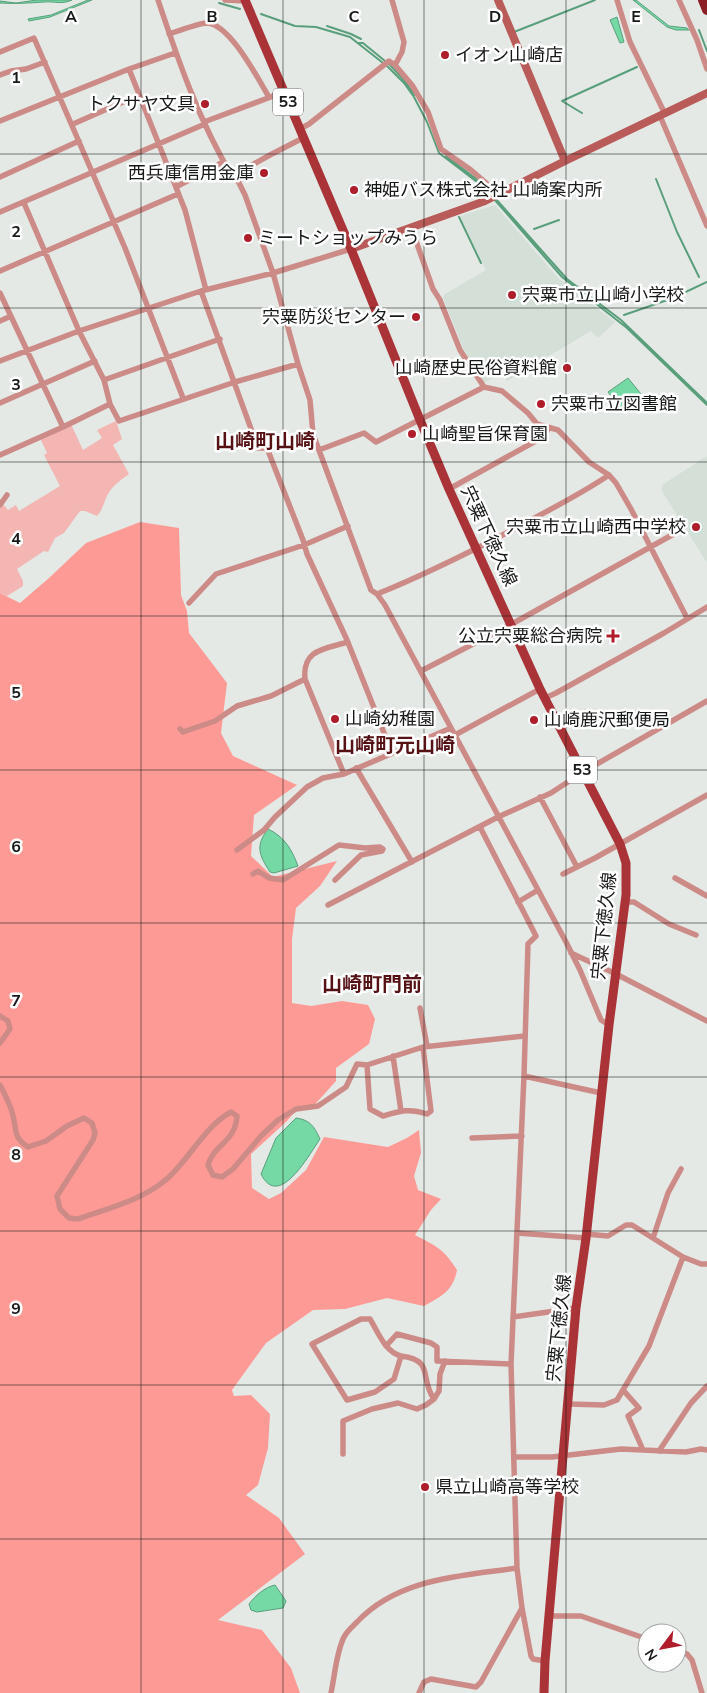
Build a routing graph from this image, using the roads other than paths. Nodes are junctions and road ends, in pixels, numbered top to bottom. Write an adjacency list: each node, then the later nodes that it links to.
1 (158, 0): 10 (street)
2 (225, 0): 8 (street)
3 (392, 0): 14 (street)
4 (498, 0): 31 (street)
5 (617, 0): 23 (street)
6 (679, 0): 16 (street)
7 (703, 0): 9 (highway)
8 (246, 1): 18 (main road, 宍粟下徳久線 / 53)
9 (707, 10)
10 (169, 34): 12 (street); 22 (street)
11 (0, 52): 13 (street)
12 (175, 53): 15 (street); 25 (street)
13 (45, 62): 17 (street); 21 (street)
14 (395, 65): 27 (street); 38 (street)
15 (129, 69): 20 (street); 21 (street)
16 (707, 69)
17 (0, 75)
18 (284, 92): 22 (street); 27 (main road, 宍粟下徳久線 / 53)
19 (707, 93): 23 (street)
20 (139, 95): 26 (street); 30 (street)
21 (60, 96): 24 (street); 26 (street)
22 (269, 97): 25 (street)
23 (663, 115): 31 (street); 42 (street)
24 (0, 121)
25 (204, 123): 30 (street); 32 (street)
26 (73, 124): 29 (street)
27 (300, 129): 28 (main road, 宍粟下徳久線 / 53)
28 (304, 138): 34 (street); 44 (main road, 宍粟下徳久線 / 53)
29 (79, 141): 33 (street); 35 (street)
30 (159, 144): 33 (street); 36 (street)
31 (565, 161): 38 (street)
32 (223, 162): 34 (street); 36 (street)
33 (92, 172): 39 (street); 41 (street)
34 (235, 175): 47 (street)
35 (0, 176)
36 (176, 187): 37 (street)
37 (178, 194): 41 (street); 48 (street)
38 (500, 195): 43 (street)
39 (24, 203): 40 (street); 45 (street)
40 (0, 212)
41 (114, 221): 45 (street); 50 (street)
42 (707, 226)
43 (411, 227): 44 (street); 63 (street)
44 (351, 249): 47 (street); 67 (main road, 宍粟下徳久線 / 53)
45 (44, 252): 46 (street); 53 (street)
46 (0, 271)
47 (273, 273): 48 (street); 59 (street)
48 (204, 290): 50 (street); 54 (street)
49 (0, 292): 51 (street)
50 (149, 309): 53 (street); 56 (street)
51 (11, 316): 52 (street); 55 (street)
52 (0, 321)
53 (79, 331): 55 (street); 58 (street)
54 (220, 338): 56 (street); 61 (street)
55 (28, 350): 57 (street); 62 (street)
56 (168, 358): 60 (street); 64 (street)
57 (0, 361)
58 (95, 361): 60 (street); 62 (street)
59 (298, 364): 61 (street); 70 (street)
60 (104, 380): 66 (street)
61 (235, 382): 64 (street); 71 (street)
62 (44, 384): 65 (street); 68 (street)
63 (484, 387): 67 (street); 69 (street)
64 (183, 398): 66 (street)
65 (0, 403)
66 (110, 404): 68 (street)
67 (420, 420): 72 (street); 75 (main road, 宍粟下徳久線 / 53)
68 (63, 428): 73 (street)
69 (549, 428): 74 (street); 75 (street)
70 (313, 434): 71 (street); 72 (street)
71 (267, 448): 80 (street)
72 (319, 450): 78 (street)
73 (0, 455)
74 (609, 475): 81 (street); 82 (street)
75 (449, 489): 82 (main road, 宍粟下徳久線 / 53)
76 (7, 495): 77 (street)
77 (0, 505)
78 (348, 526): 80 (street); 83 (street)
79 (681, 530): 81 (street)
80 (304, 545): 84 (street); 88 (street)
81 (651, 547): 86 (street); 87 (street)
82 (477, 549): 83 (street); 87 (main road, 宍粟下徳久線 / 53)
83 (377, 594): 89 (street)
84 (189, 603)
85 (707, 607): 86 (street)
86 (687, 618): 92 (street)
87 (510, 625): 89 (street); 91 (main road, 宍粟下徳久線 / 53)
88 (348, 642): 90 (street); 97 (street)
89 (421, 671): 94 (street)
90 (305, 679): 95 (street); 100 (street)
91 (540, 689): 92 (main road, 宍粟下徳久線 / 53); 96 (street)
92 (545, 698): 99 (main road, 宍粟下徳久線 / 53)
93 (707, 700): 99 (street)
94 (451, 728): 96 (street); 97 (street)
95 (180, 729)
96 (455, 735): 103 (street)
97 (392, 753): 98 (street)
98 (356, 768): 100 (street); 107 (street)
99 (583, 772): 102 (street); 105 (main road, 宍粟下徳久線 / 53)
100 (344, 774): 106 (street)
101 (707, 795): 105 (street)
102 (540, 797): 103 (street); 108 (street)
103 (498, 817): 104 (street); 113 (street)
104 (480, 827): 107 (street); 115 (street)
105 (620, 844): 108 (street); 116 (main road, 宍粟下徳久線 / 53)
106 (237, 850)
107 (412, 862): 117 (street)
108 (577, 867): 110 (street)
109 (253, 874): 112 (street)
110 (563, 874)
111 (675, 878): 114 (street)
112 (334, 880)
113 (538, 890): 115 (street); 119 (street)
114 (707, 896)
115 (518, 902): 125 (street)
116 (626, 902): 118 (street); 120 (main road, 宍粟下徳久線 / 53)
117 (328, 905)
118 (696, 935)
119 (572, 954): 120 (street); 124 (street)
120 (616, 974): 123 (street); 124 (main road, 宍粟下徳久線 / 53)
121 (420, 1008): 127 (street)
122 (0, 1016): 126 (street)
123 (707, 1021)
124 (609, 1025): 132 (main road, 宍粟下徳久線 / 53)
125 (524, 1036): 127 (street); 130 (street)
126 (0, 1043)
127 (425, 1046): 128 (street); 133 (street)
128 (393, 1056): 129 (street); 133 (street)
129 (367, 1065): 131 (street); 133 (street)
130 (524, 1076): 132 (street); 134 (street)
131 (0, 1086)
132 (601, 1093): 138 (main road, 宍粟下徳久線 / 53)
133 (401, 1111)
134 (522, 1136): 135 (street); 137 (street)
135 (472, 1138)
136 (681, 1169): 139 (street)
137 (517, 1233): 138 (street); 143 (street)
138 (586, 1236): 139 (street); 142 (main road, 宍粟下徳久線 / 53)
139 (653, 1238): 140 (street)
140 (684, 1257): 141 (street); 149 (street)
141 (707, 1264)
142 (576, 1308): 143 (street); 151 (main road, 宍粟下徳久線 / 53)
143 (513, 1317): 147 (street)
144 (386, 1346): 145 (street); 145 (street); 146 (street)
145 (401, 1356): 150 (street)
146 (445, 1361): 147 (street); 150 (street)
147 (511, 1364): 157 (street)
148 (707, 1386): 154 (street)
149 (623, 1390): 151 (street); 152 (street)
150 (434, 1399): 155 (street)
151 (568, 1404): 156 (main road, 宍粟下徳久線 / 53)
152 (643, 1450): 154 (street); 156 (street)
153 (707, 1450): 154 (street)
154 (659, 1451)
155 (343, 1454)
156 (563, 1456): 157 (street); 160 (main road, 宍粟下徳久線 / 53)
157 (514, 1457): 158 (street)
158 (517, 1568): 159 (street); 164 (street)
159 (522, 1608): 163 (street); 165 (street)
160 (549, 1616): 161 (street); 163 (main road, 宍粟下徳久線 / 53)
161 (637, 1636)
162 (687, 1654): 167 (street)
163 (544, 1661): 166 (main road, 宍粟下徳久線 / 53)
164 (331, 1693)
165 (419, 1693)
166 (544, 1693)
167 (702, 1693)

